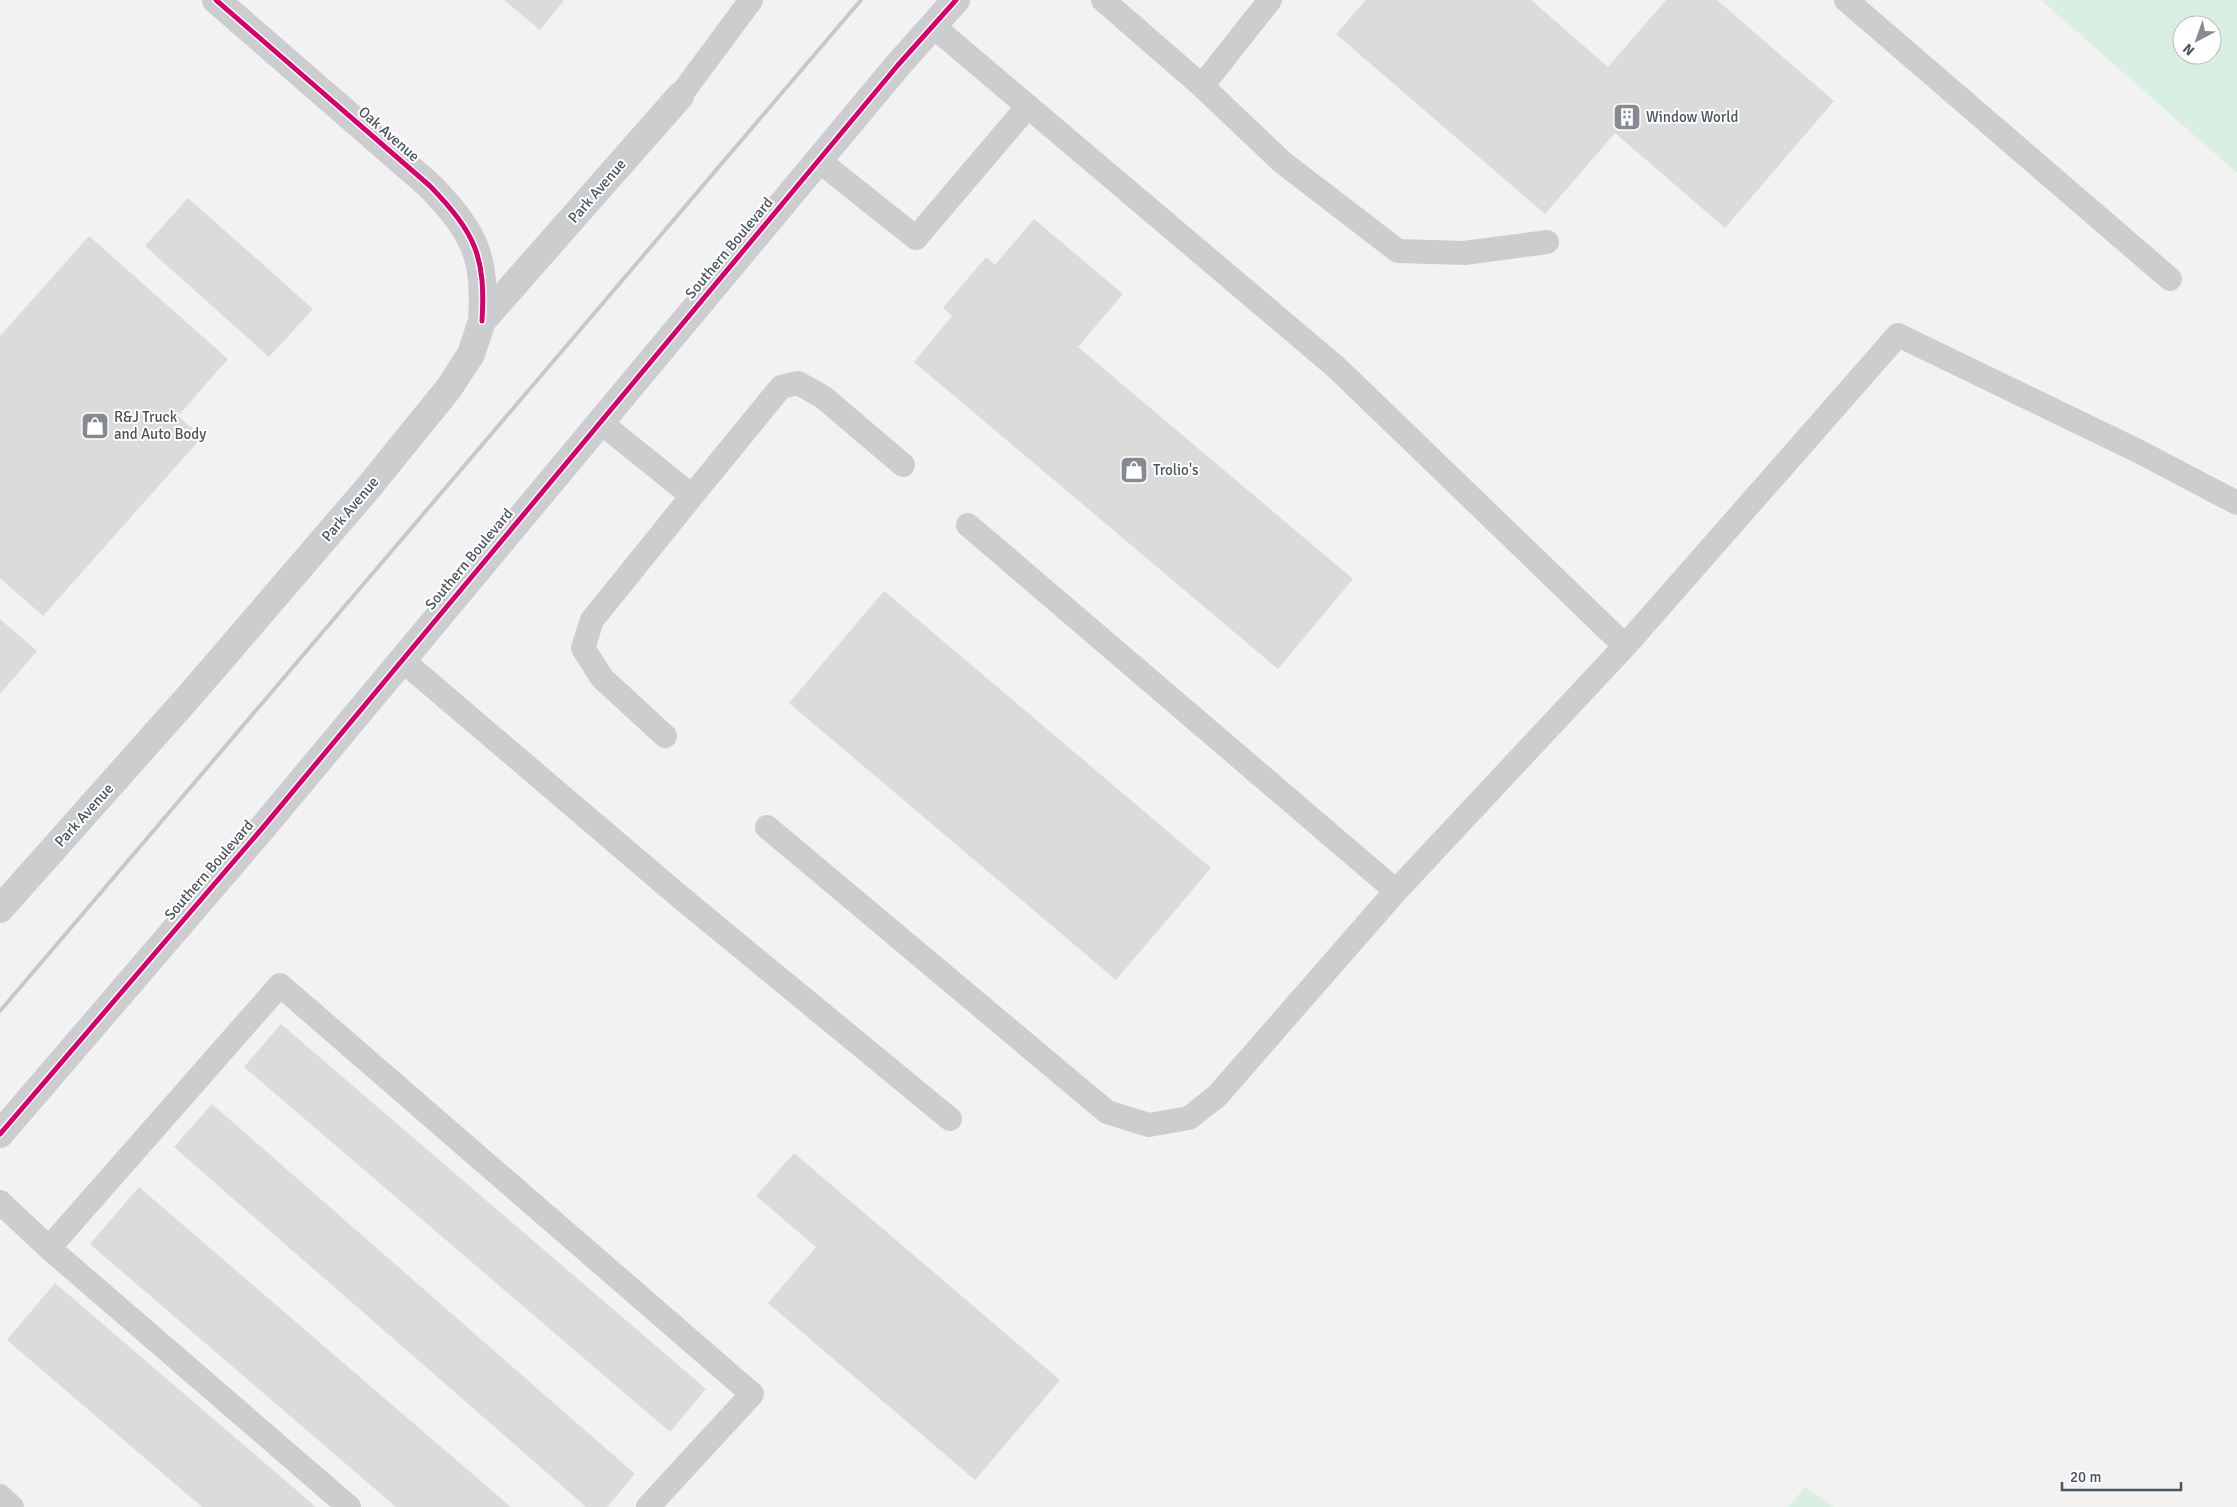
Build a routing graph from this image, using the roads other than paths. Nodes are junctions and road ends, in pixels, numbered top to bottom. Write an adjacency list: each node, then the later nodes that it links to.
1 (216, 0): 14 (street, Oak Avenue)
2 (751, 0): 9 (lane)
3 (956, 0): 7 (street, Southern Boulevard)
4 (1270, 0): 8 (lane)
5 (1846, 0): 13 (lane)
6 (1115, 4): 8 (lane)
7 (933, 26): 10 (lane); 11 (street, Southern Boulevard)
8 (1202, 86): 12 (lane)
9 (680, 96): 14 (street, Park Avenue)
10 (1028, 106): 11 (lane); 20 (lane)
11 (818, 160): 15 (street, Southern Boulevard)
12 (1547, 242)
13 (2170, 278)
14 (482, 321): 25 (street, Park Avenue)
15 (600, 422): 17 (lane); 21 (street, Southern Boulevard)
16 (903, 465): 17 (lane)
17 (692, 496): 22 (lane)
18 (2237, 503): 20 (lane)
19 (968, 525): 24 (lane)
20 (1625, 646): 24 (lane)
21 (402, 660): 26 (lane); 27 (street, Southern Boulevard)
22 (665, 736)
23 (767, 827): 24 (lane)
24 (1396, 891)
25 (0, 909)
26 (950, 1119)
27 (0, 1134)
28 (0, 1202): 29 (lane)
29 (49, 1248): 32 (lane); 33 (lane)
30 (0, 1496): 31 (lane)
31 (12, 1507)
32 (349, 1507)
33 (648, 1507)

